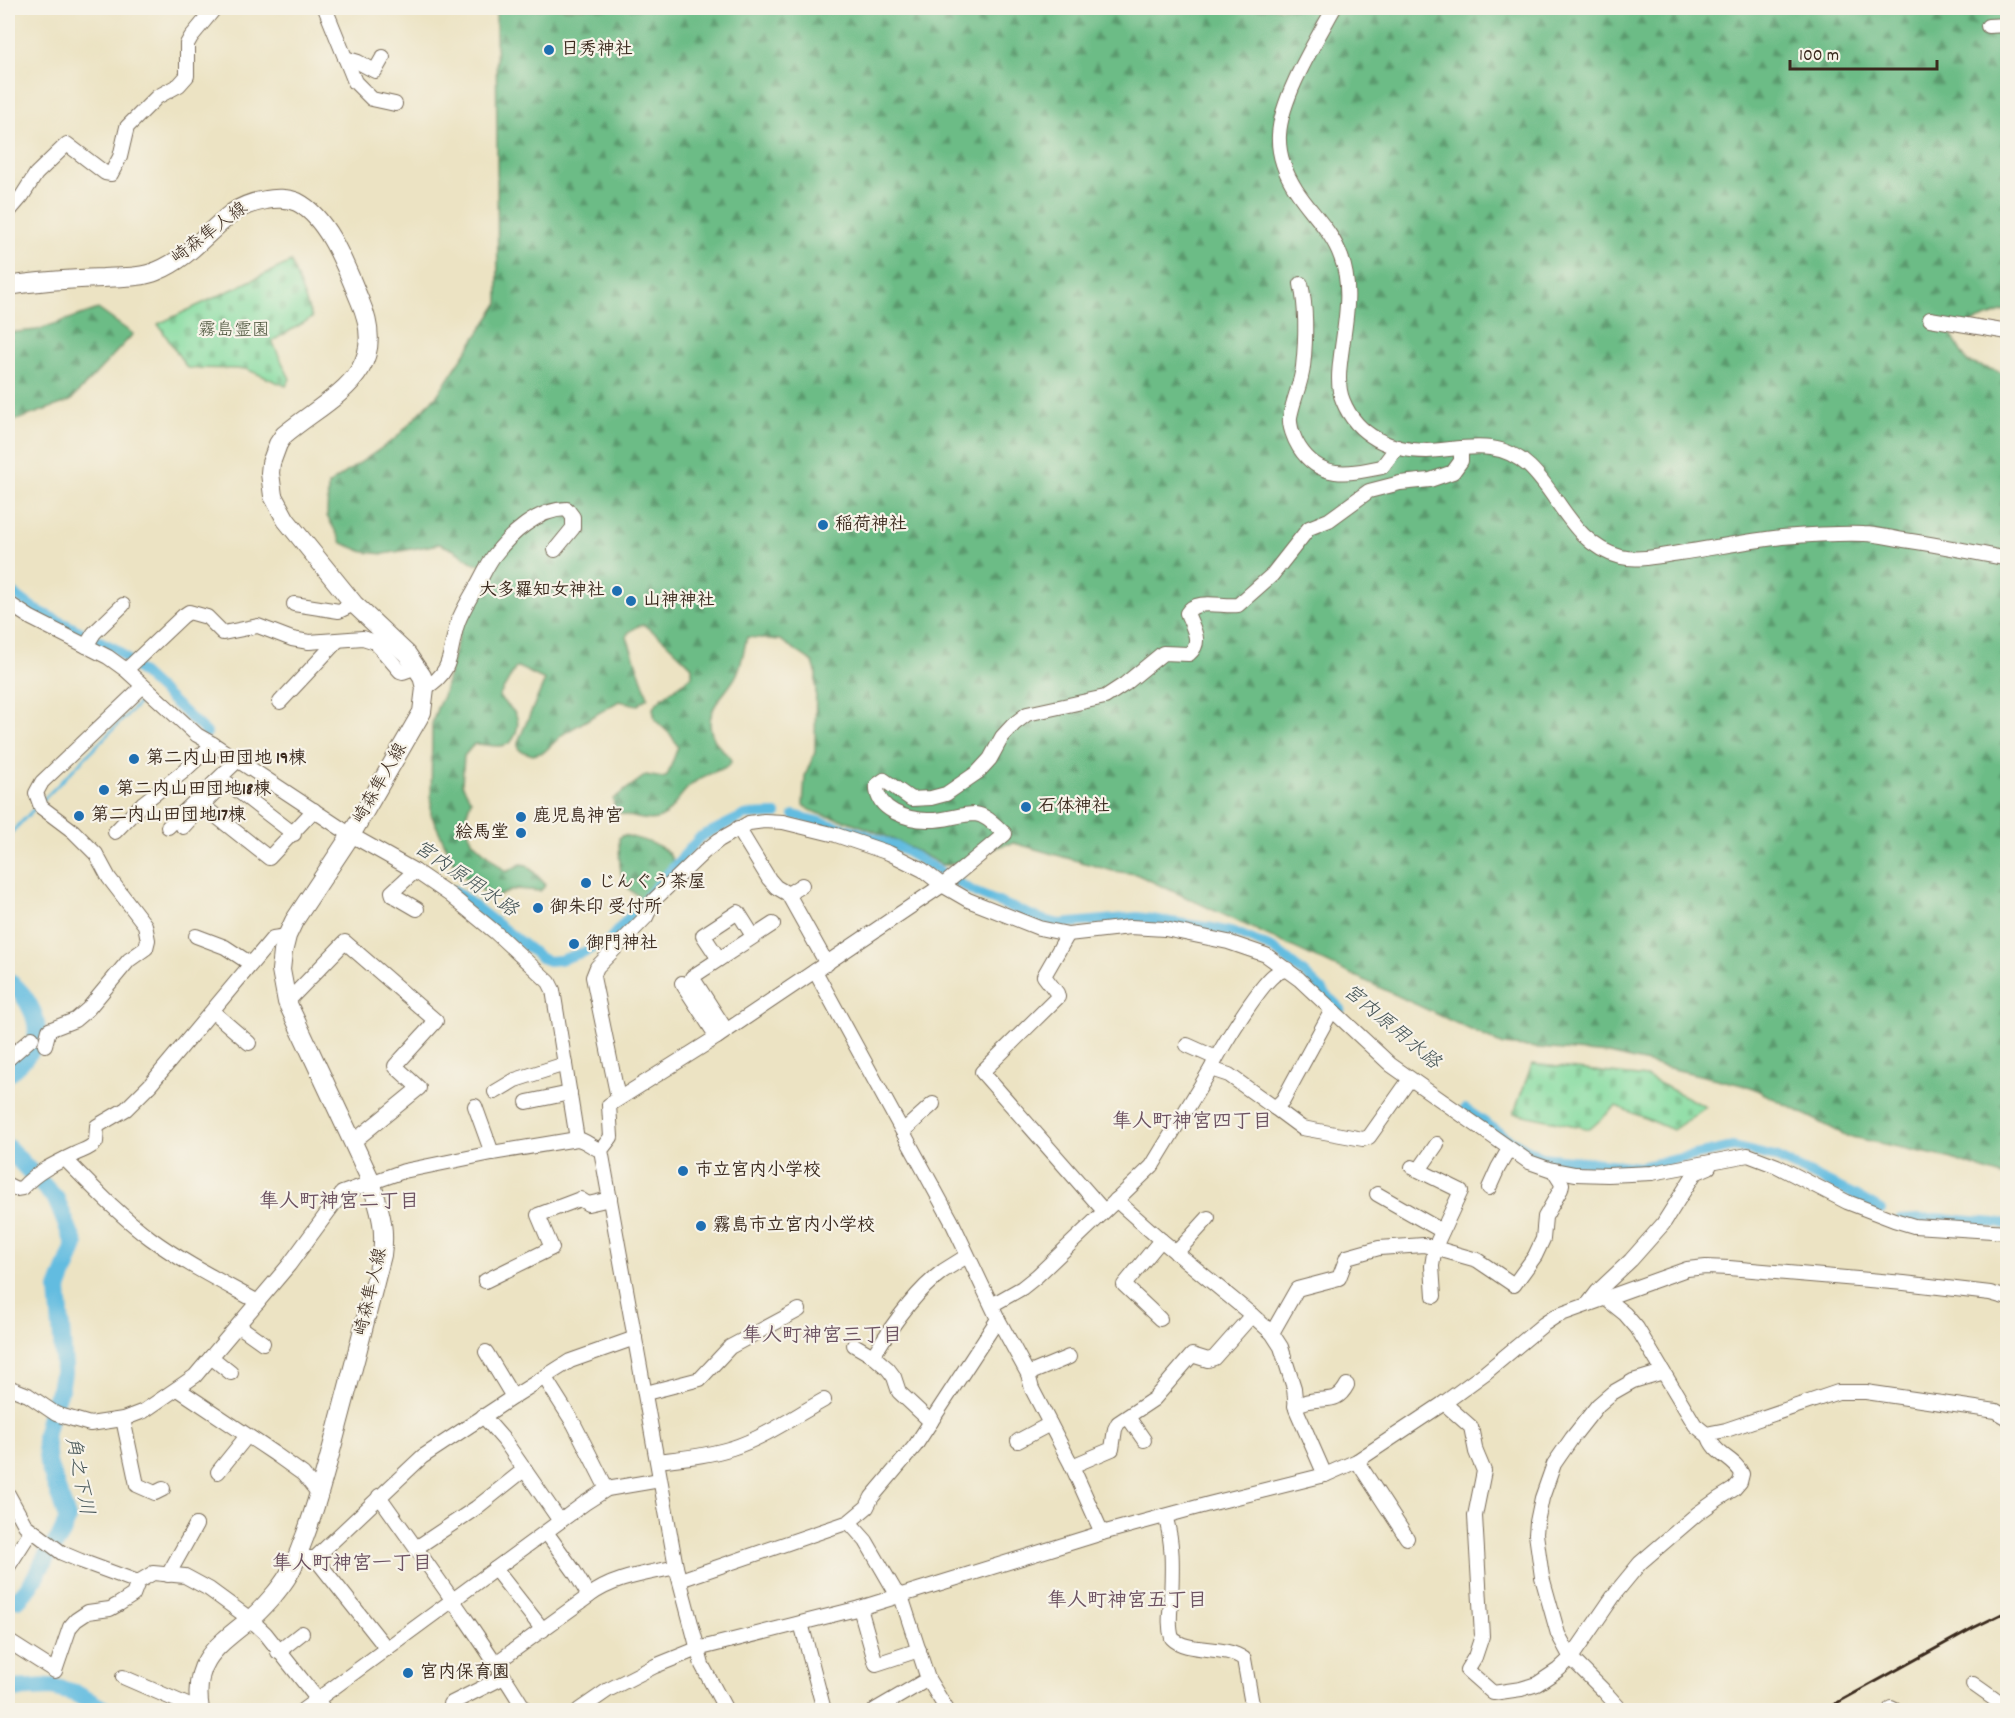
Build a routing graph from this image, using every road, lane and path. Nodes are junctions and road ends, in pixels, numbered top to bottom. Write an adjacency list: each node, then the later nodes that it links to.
1 (215, 8): 9 (street)
2 (325, 8): 7 (street)
3 (1334, 8): 14 (street)
4 (2007, 24): 5 (street)
5 (1988, 26)
6 (383, 57): 7 (street)
7 (345, 58): 8 (street)
8 (395, 104)
9 (10, 210)
10 (1301, 284): 14 (street)
11 (8, 286): 20 (main road, 崎森隼人線)
12 (1930, 319): 13 (street)
13 (2007, 332)
14 (1397, 447): 15 (street)
15 (1461, 448): 17 (street); 40 (street)
16 (555, 550): 27 (street)
17 (2007, 559)
18 (8, 603): 22 (street)
19 (294, 604): 20 (street)
20 (354, 604): 25 (main road, 崎森隼人線)
21 (123, 605): 22 (street)
22 (90, 640): 24 (street)
23 (338, 640): 24 (street); 25 (street); 28 (street)
24 (130, 666): 26 (street)
25 (417, 667): 27 (main road, 崎森隼人線)
26 (143, 686): 29 (street); 60 (street)
27 (425, 688): 38 (main road, 崎森隼人線)
28 (280, 702)
29 (213, 744): 30 (street); 36 (street)
30 (238, 760): 32 (street); 33 (street)
31 (202, 805): 34 (street); 37 (street); 37 (street)
32 (314, 810): 37 (street); 38 (street)
33 (168, 827)
34 (183, 827)
35 (738, 828): 40 (street); 42 (street); 68 (street)
36 (115, 832)
37 (294, 834)
38 (351, 835): 39 (street); 47 (main road, 崎森隼人線)
39 (415, 871): 43 (street); 63 (street)
40 (945, 883): 45 (street); 51 (street)
41 (802, 885): 42 (street)
42 (788, 894): 51 (street)
43 (417, 909)
44 (773, 924): 48 (street)
45 (1068, 934): 52 (street); 89 (street)
46 (196, 936): 50 (street)
47 (287, 936): 50 (street); 54 (main road, 崎森隼人線)
48 (753, 936): 49 (street); 49 (street)
49 (719, 959): 57 (street)
50 (251, 964): 56 (street)
51 (821, 968): 57 (street); 73 (street)
52 (1287, 969): 55 (street); 64 (street)
53 (682, 983): 57 (street)
54 (287, 1002): 75 (main road, 崎森隼人線); 75 (street)
55 (1332, 1010): 65 (street); 72 (street)
56 (213, 1012): 59 (street); 80 (street)
57 (721, 1033): 68 (street)
58 (32, 1038): 62 (street)
59 (249, 1042)
60 (45, 1045)
61 (1186, 1045): 64 (street)
62 (8, 1059)
63 (565, 1064): 66 (street); 67 (street)
64 (1214, 1064): 72 (street); 88 (street)
65 (1410, 1079): 72 (street); 77 (street)
66 (495, 1092)
67 (570, 1093): 69 (street); 74 (street)
68 (618, 1098): 78 (street)
69 (527, 1102)
70 (933, 1104): 73 (street)
71 (475, 1106): 79 (street)
72 (1275, 1108)
73 (903, 1131): 96 (street)
74 (577, 1139): 78 (street); 79 (street)
75 (353, 1142): 83 (main road, 崎森隼人線)
76 (1437, 1144): 91 (street)
77 (1509, 1149): 82 (street); 85 (street)
78 (601, 1150): 87 (street)
79 (492, 1153): 83 (street)
80 (65, 1159): 84 (street); 101 (street)
81 (1724, 1159): 82 (street); 92 (street); 102 (street)
82 (1553, 1170): 94 (street)
83 (371, 1181): 101 (street); 149 (main road, 崎森隼人線)
84 (8, 1185)
85 (1490, 1188)
86 (1377, 1194): 91 (street)
87 (610, 1199): 97 (street); 110 (street)
88 (1116, 1200): 89 (street); 93 (street)
89 (1104, 1210): 103 (street)
90 (1208, 1218): 95 (street)
91 (1442, 1231): 94 (street)
92 (2007, 1232)
93 (1161, 1240): 95 (street); 107 (street)
94 (1435, 1247): 98 (street); 109 (street)
95 (1176, 1253): 105 (street)
96 (967, 1256): 103 (street); 114 (street)
97 (485, 1281)
98 (1434, 1296)
99 (1605, 1298): 100 (street); 102 (street); 117 (street)
100 (2007, 1298)
101 (258, 1302): 108 (street)
102 (1587, 1304): 127 (street)
103 (992, 1305): 106 (street)
104 (800, 1310): 124 (street)
105 (1252, 1315): 109 (street); 130 (street)
106 (998, 1319): 119 (street); 133 (street)
107 (1160, 1319)
108 (239, 1326): 111 (street); 115 (street)
109 (1272, 1333): 128 (street)
110 (635, 1338): 120 (street); 124 (street)
111 (263, 1343)
112 (855, 1345): 114 (street)
113 (486, 1352): 125 (street)
114 (873, 1356): 133 (street)
115 (211, 1357): 118 (street); 123 (street)
116 (1069, 1357): 119 (street)
117 (1663, 1372): 135 (street); 180 (street)
118 (231, 1373)
119 (1028, 1374): 134 (street)
120 (544, 1378): 125 (street); 147 (street)
121 (1347, 1384): 128 (street)
122 (8, 1387): 132 (street)
123 (178, 1389): 132 (street); 136 (street)
124 (646, 1393): 139 (street)
125 (513, 1397): 129 (street)
126 (824, 1400): 139 (street)
127 (1444, 1403): 140 (street); 180 (street)
128 (1295, 1406): 144 (street)
129 (483, 1416): 142 (street); 150 (street)
130 (1128, 1417): 137 (street); 141 (street)
131 (2007, 1418): 135 (street)
132 (123, 1419): 146 (street)
133 (931, 1422): 153 (street)
134 (1050, 1424): 138 (street); 141 (street)
135 (1708, 1434): 180 (street)
136 (247, 1436): 143 (street); 149 (street)
137 (1144, 1440)
138 (1018, 1441)
139 (657, 1461): 145 (street)
140 (1357, 1461): 144 (street); 158 (street)
141 (1072, 1466): 157 (street)
142 (525, 1469): 152 (street); 159 (street)
143 (218, 1472)
144 (1325, 1475): 151 (street)
145 (660, 1480): 147 (street); 164 (street)
146 (163, 1489)
147 (607, 1489): 152 (street)
148 (8, 1494): 155 (street)
149 (320, 1495): 161 (main road, 崎森隼人線)
150 (379, 1496): 159 (street); 160 (street)
151 (1165, 1516): 157 (street); 196 (street)
152 (560, 1521): 156 (street)
153 (849, 1522): 164 (street); 168 (street)
154 (196, 1525): 165 (street)
155 (31, 1531): 162 (street); 166 (street)
156 (546, 1532): 163 (street); 167 (street)
157 (1102, 1533): 168 (street)
158 (1407, 1538)
159 (416, 1548): 169 (street)
160 (315, 1558): 161 (street); 176 (street)
161 (296, 1559): 171 (main road, 崎森隼人線)
162 (8, 1567)
163 (495, 1569): 169 (street); 173 (street)
164 (678, 1574): 167 (street); 177 (street)
165 (168, 1575): 166 (street); 171 (street)
166 (138, 1582): 175 (street)
167 (589, 1596): 173 (street)
168 (902, 1596): 170 (street); 178 (street)
169 (453, 1599): 176 (street); 181 (street)
170 (860, 1608): 172 (street); 178 (street)
171 (250, 1619): 179 (street); 188 (main road, 崎森隼人線)
172 (801, 1623): 177 (street); 193 (street)
173 (543, 1630): 181 (street)
174 (302, 1633): 179 (street)
175 (8, 1641)
176 (387, 1649): 187 (street)
177 (697, 1649): 191 (street); 192 (street)
178 (919, 1650): 184 (street)
179 (278, 1652): 187 (street)
180 (1571, 1658): 197 (street)
181 (496, 1663): 183 (street)
182 (123, 1677): 188 (street)
183 (504, 1677): 186 (street); 190 (street)
184 (928, 1679): 194 (street); 195 (street)
185 (1973, 1684): 198 (street)
186 (450, 1704)
187 (321, 1705): 189 (street)
188 (200, 1710)
189 (303, 1710)
190 (525, 1710)
191 (579, 1710)
192 (726, 1710)
193 (824, 1710)
194 (875, 1710)
195 (947, 1710)
196 (1253, 1710)
197 (1620, 1710)
198 (2002, 1710)

